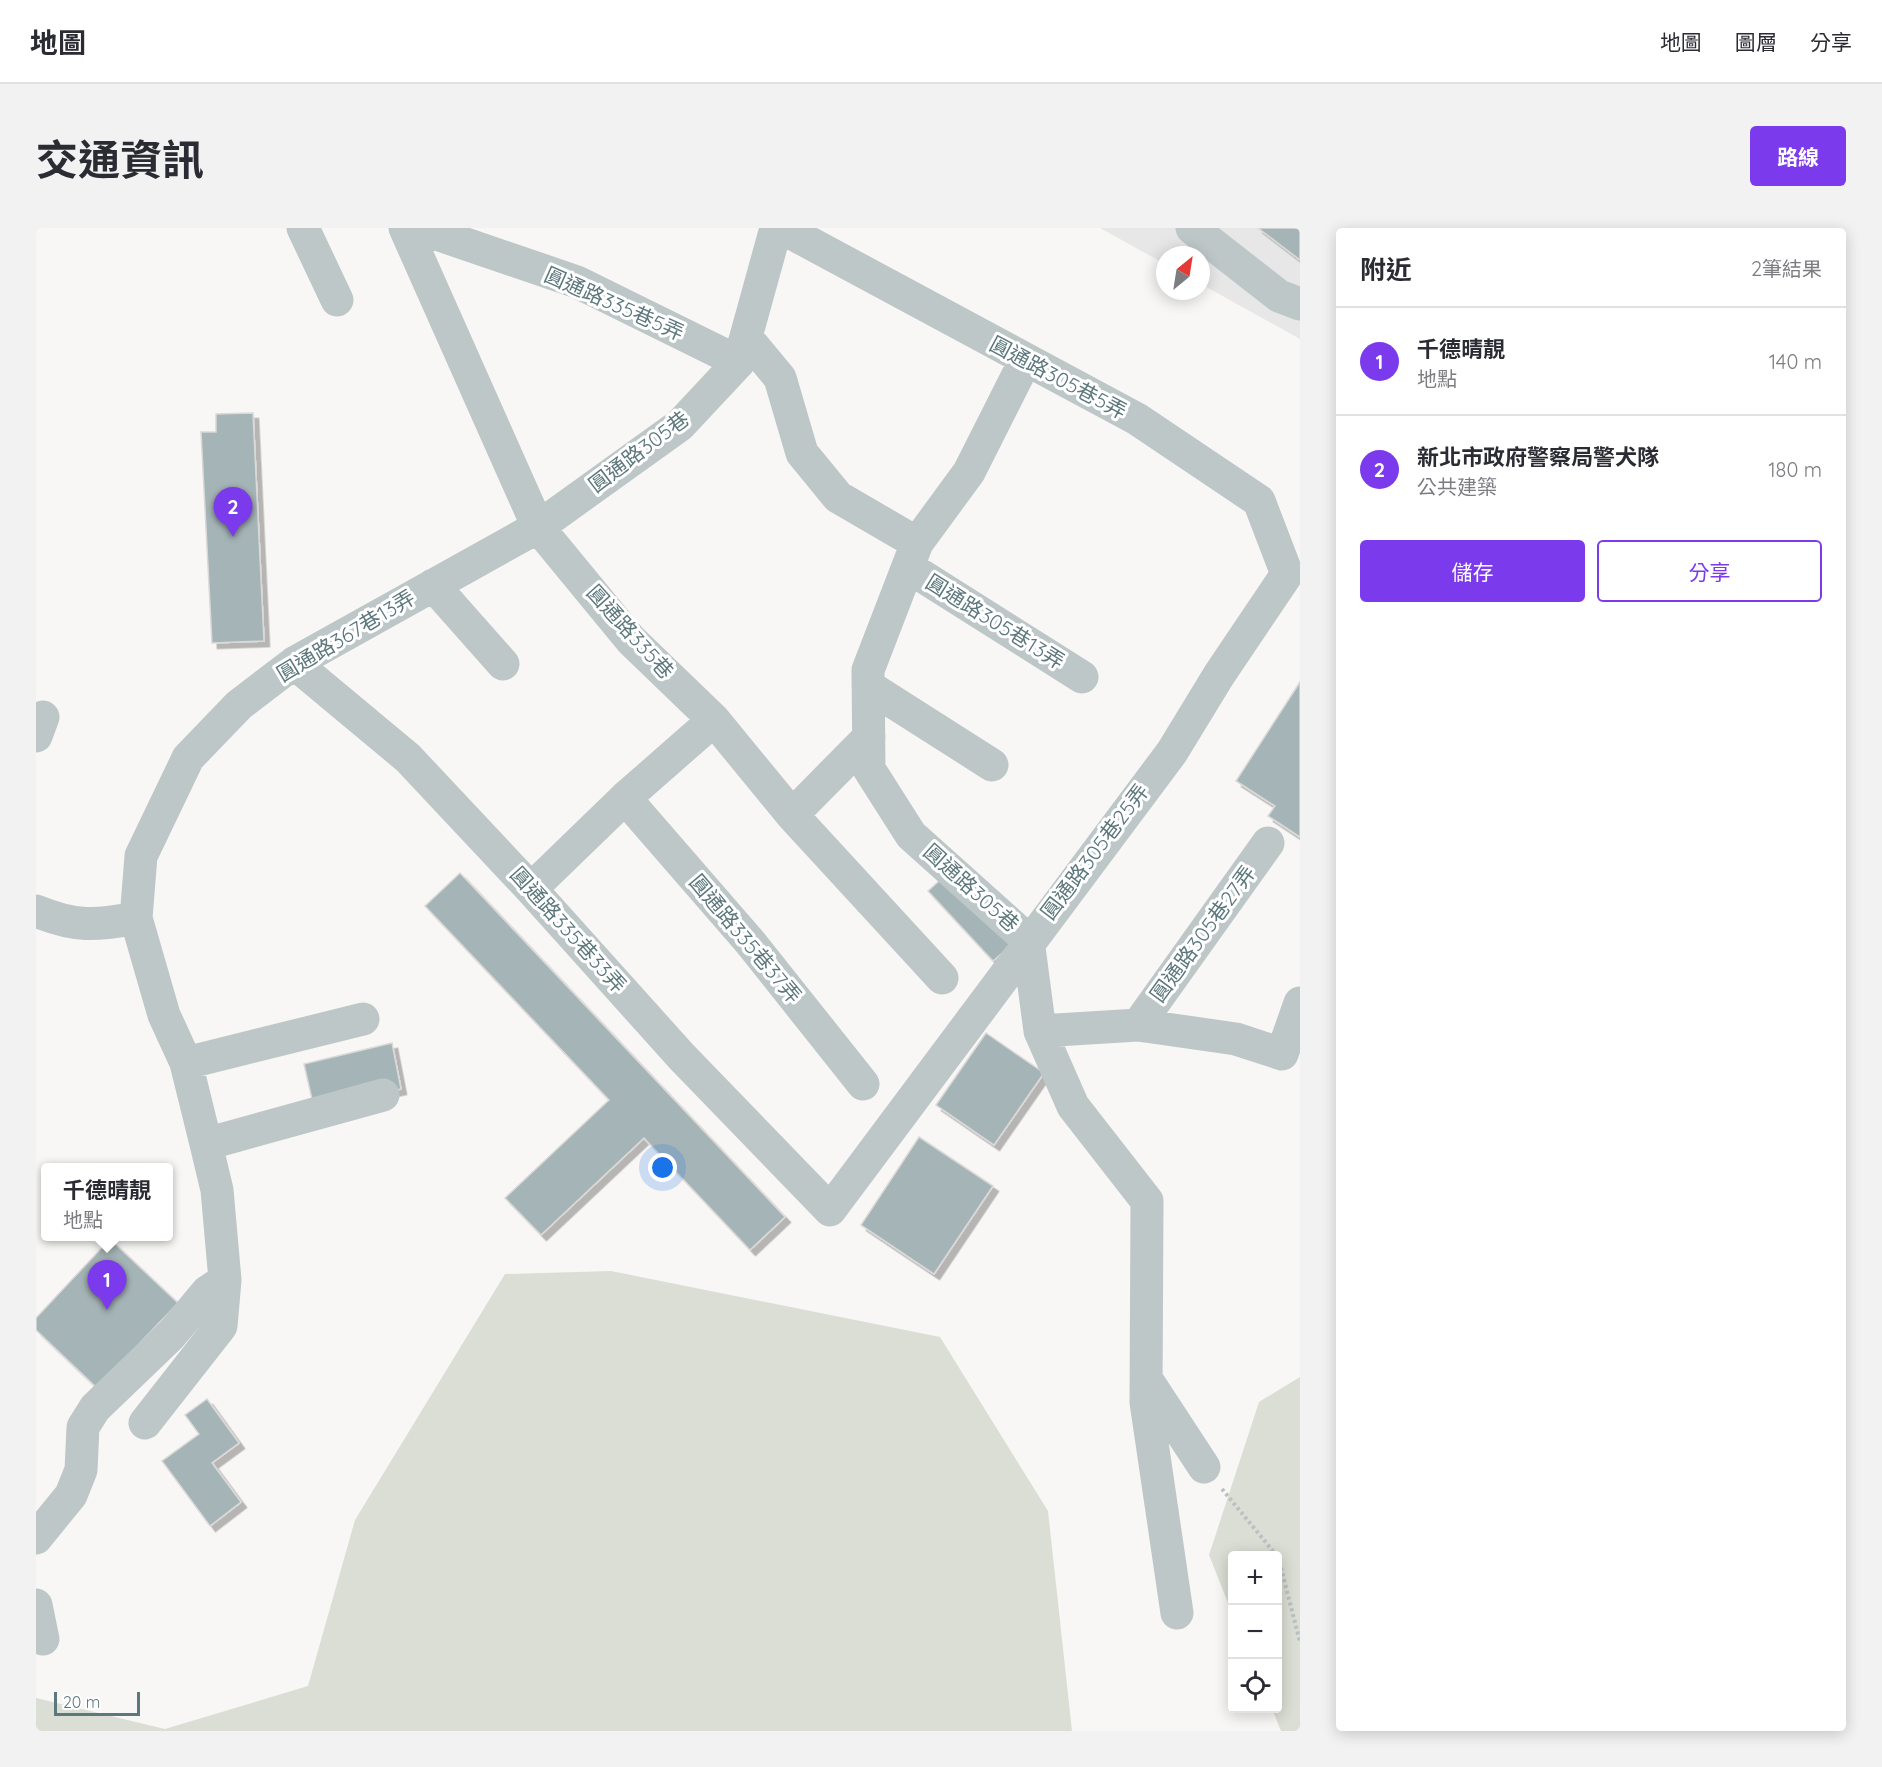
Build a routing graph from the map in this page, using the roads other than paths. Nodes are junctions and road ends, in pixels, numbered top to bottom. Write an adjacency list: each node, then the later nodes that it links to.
1 (303, 228): 7 (street)
2 (405, 228): 11 (street, 圓通路335巷)
3 (419, 228): 9 (street, 圓通路335巷5弄)
4 (776, 228): 9 (street, 圓通路305巷)
5 (782, 228): 10 (street, 圓通路305巷5弄)
6 (1192, 228): 8 (street)
7 (337, 300)
8 (1300, 304)
9 (742, 350): 11 (street, 圓通路305巷); 12 (street)
10 (1025, 361): 12 (street, 圓通路305巷); 13 (street, 圓通路305巷5弄)
11 (538, 526): 14 (street, 圓通路367巷13弄); 19 (street, 圓通路335巷)
12 (913, 555): 17 (street, 圓通路305巷13弄); 18 (street, 圓通路305巷)
13 (1287, 574): 28 (street, 圓通路305巷25弄)
14 (433, 585): 15 (street, 圓通路367巷13弄); 16 (street)
15 (294, 663): 25 (street, 圓通路335巷33弄); 27 (street, 圓通路367巷13弄)
16 (503, 664)
17 (1082, 677)
18 (868, 686): 20 (street, 圓通路305巷); 21 (street)
19 (714, 720): 22 (street); 23 (street, 圓通路335巷)
20 (869, 736): 23 (street); 28 (street, 圓通路305巷)
21 (992, 765)
22 (624, 798): 25 (street); 35 (street, 圓通路335巷37弄)
23 (792, 815): 29 (street, 圓通路335巷)
24 (1268, 843): 32 (street, 圓通路305巷27弄)
25 (531, 889): 38 (street, 圓通路335巷33弄)
26 (36, 911): 27 (street)
27 (136, 918): 34 (street)
28 (1028, 940): 33 (street, 圓通路305巷); 38 (street, 圓通路305巷25弄)
29 (942, 978)
30 (1300, 1003): 32 (street)
31 (363, 1019): 34 (street)
32 (1138, 1025): 33 (street)
33 (1041, 1031): 40 (street, 圓通路305巷)
34 (186, 1063): 37 (street)
35 (863, 1084)
36 (383, 1095): 37 (street)
37 (206, 1144): 39 (street)
38 (830, 1210)
39 (225, 1280): 41 (street); 43 (street)
40 (1146, 1390): 42 (street); 45 (street, 圓通路305巷)
41 (145, 1423)
42 (1204, 1467)
43 (36, 1538)
44 (36, 1605): 46 (street)
45 (1177, 1613)
46 (43, 1639)

